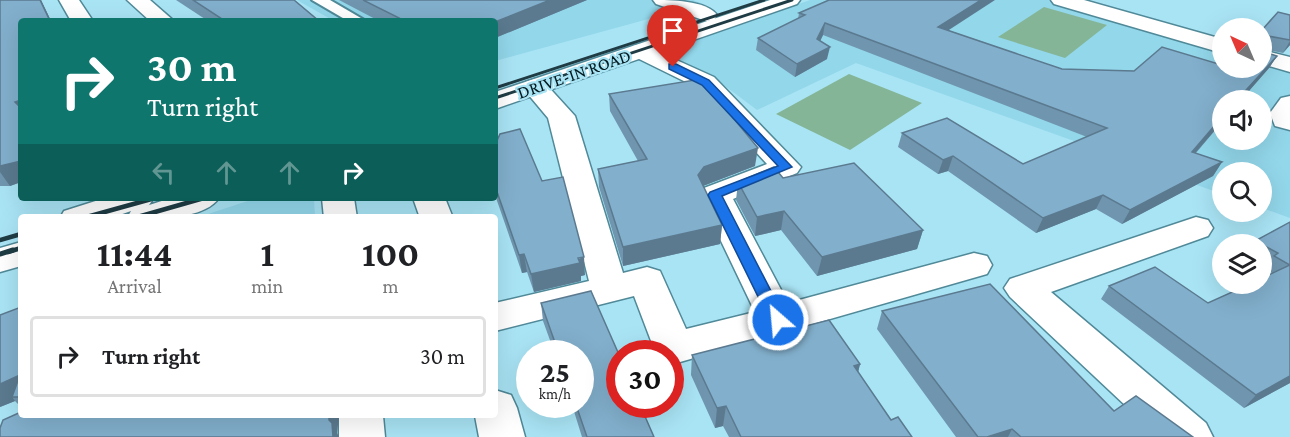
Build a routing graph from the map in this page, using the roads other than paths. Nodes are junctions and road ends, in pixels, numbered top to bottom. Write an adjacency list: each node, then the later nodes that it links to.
1 (69, 0): 9 (street)
2 (137, 0): 10 (street)
3 (319, 0): 11 (lane)
4 (663, 0): 8 (street)
5 (750, 0): 8 (street, DRIVE-IN ROAD)
6 (790, 0): 13 (street, DRIVE-IN ROAD)
7 (1061, 0): 12 (street)
8 (706, 15): 16 (street, DRIVE-IN ROAD)
9 (80, 18)
10 (159, 18)
11 (353, 18)
12 (1212, 43)
13 (641, 51): 17 (street, DRIVE-IN ROAD); 33 (street)
14 (1272, 60): 15 (street)
15 (1290, 65)
16 (498, 84)
17 (535, 87): 18 (street, DRIVE-IN ROAD); 31 (street)
18 (498, 100)
19 (1290, 104): 20 (street)
20 (1290, 122)
21 (129, 201): 23 (street)
22 (194, 201): 24 (street)
23 (88, 214)
24 (155, 214)
25 (1196, 228): 38 (street)
26 (18, 233): 27 (street)
27 (0, 238)
28 (18, 255): 29 (street)
29 (0, 260)
30 (974, 265): 33 (street)
31 (610, 290): 32 (street); 33 (street)
32 (498, 316)
33 (778, 320)
34 (361, 418): 36 (street)
35 (497, 418): 37 (street)
36 (362, 437)
37 (502, 437)
38 (1190, 437)

